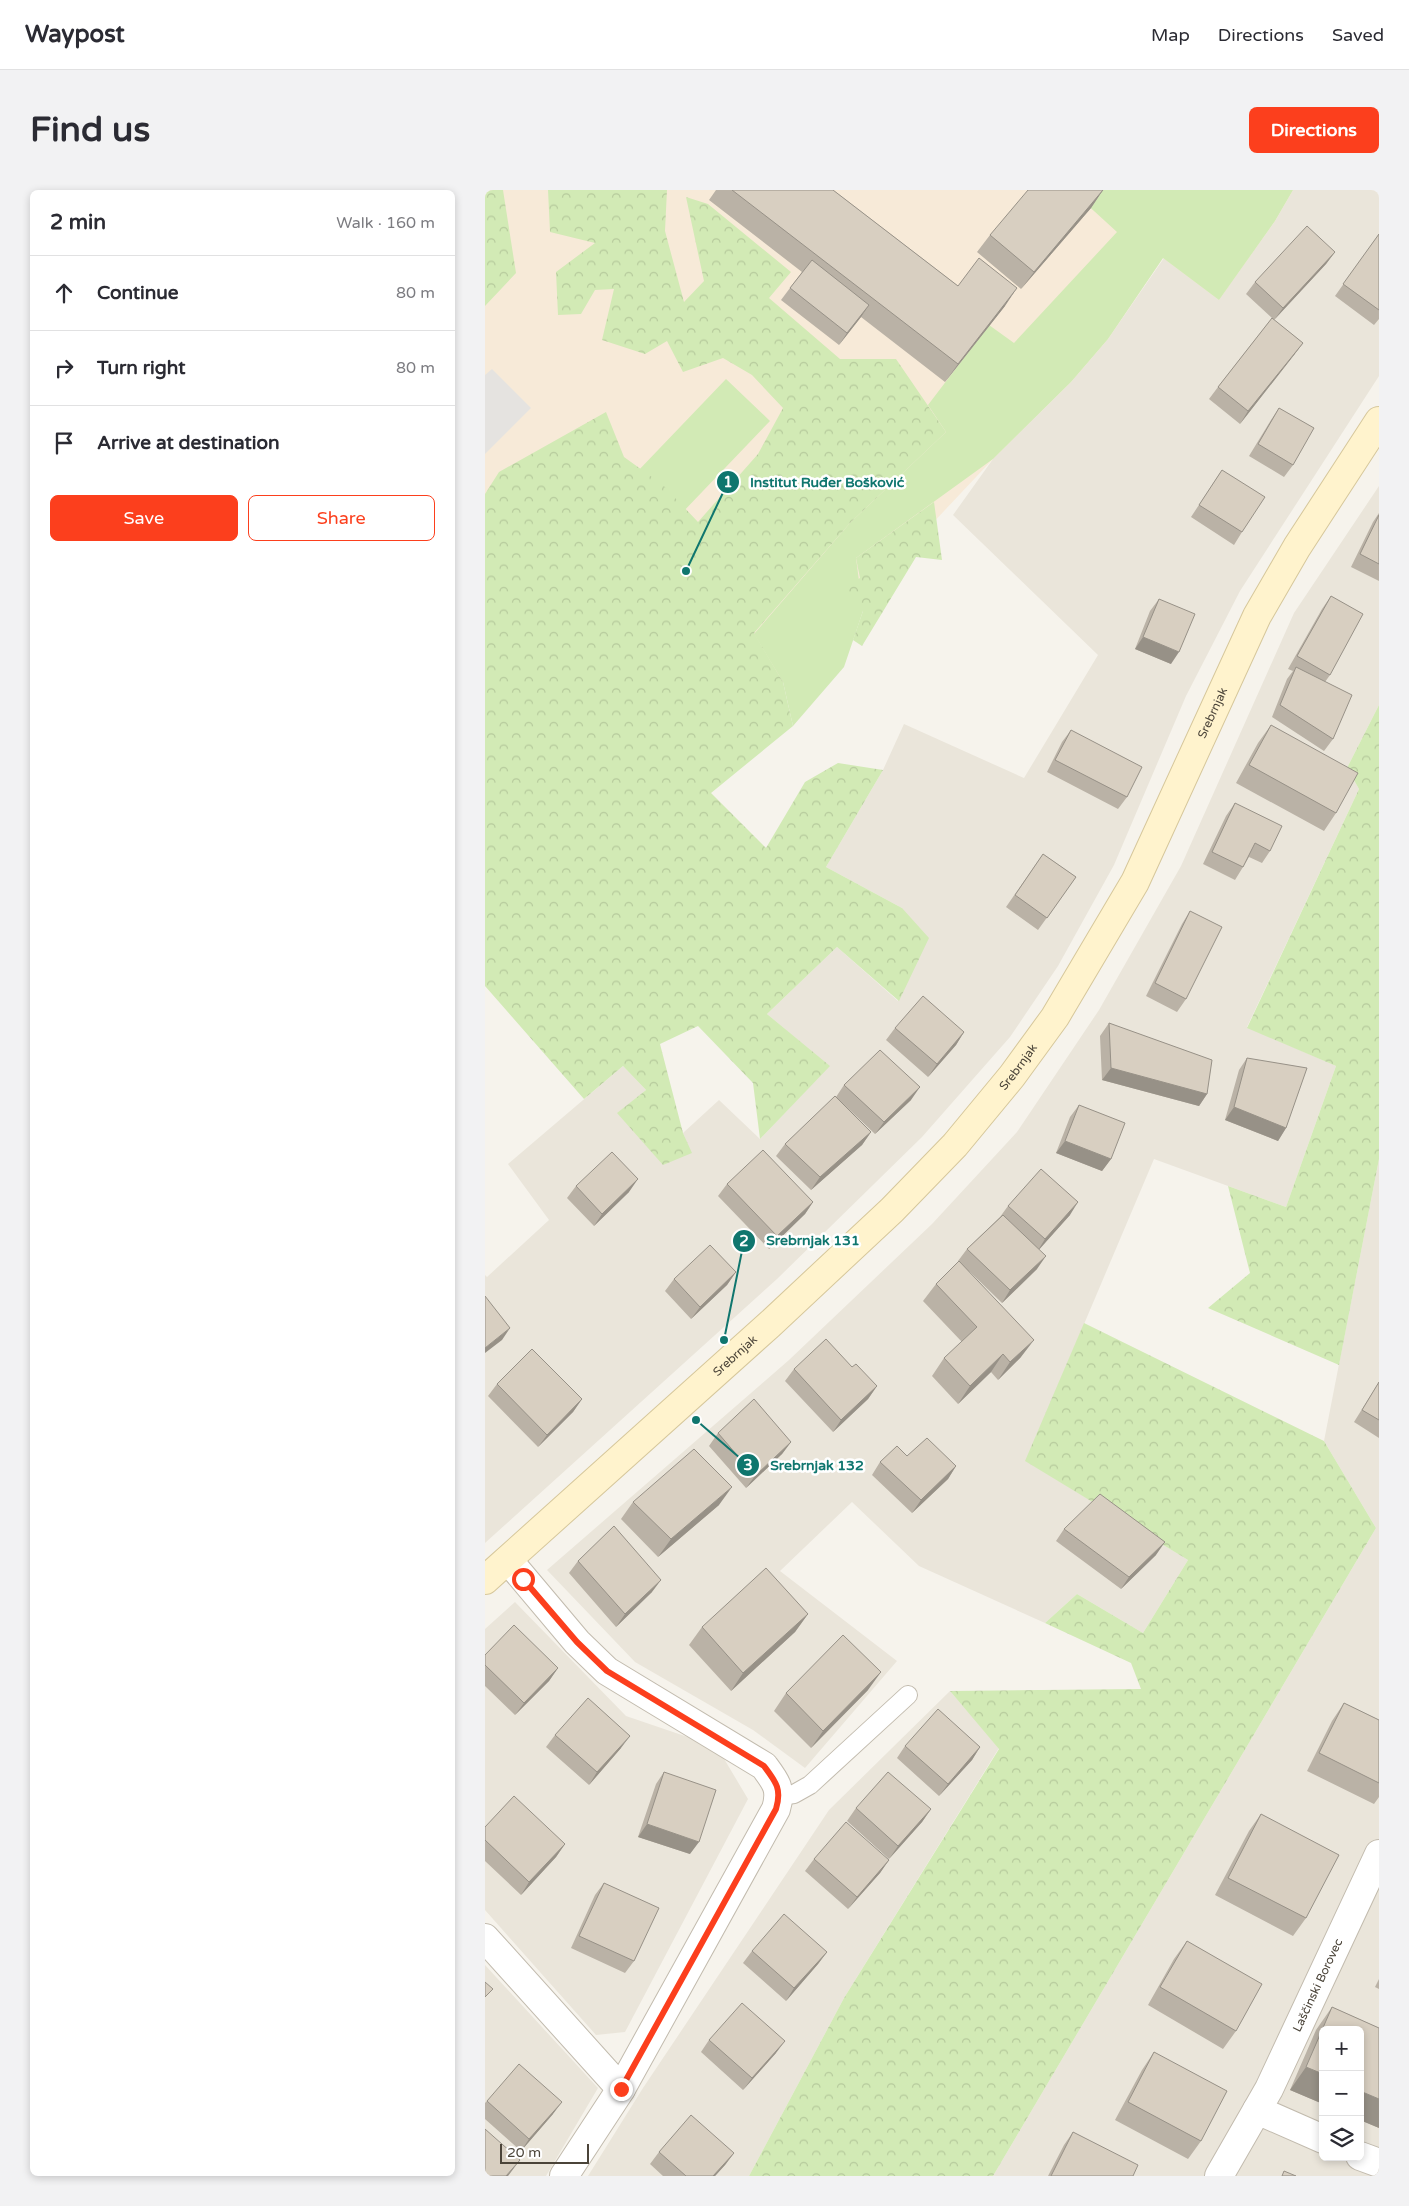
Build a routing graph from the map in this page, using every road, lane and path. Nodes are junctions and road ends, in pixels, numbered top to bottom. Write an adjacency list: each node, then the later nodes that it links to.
1 (1379, 422): 2 (main road, Srebrnjak)
2 (508, 1560): 3 (main road, Srebrnjak); 5 (street)
3 (485, 1580)
4 (908, 1695): 5 (lane)
5 (780, 1796): 8 (street)
6 (1378, 1858): 9 (street, Laščinski Borovec)
7 (485, 1938): 8 (street)
8 (621, 2089): 13 (street)
9 (1257, 2110): 10 (street); 14 (street, Laščinski Borovec)
10 (1319, 2137)
11 (1364, 2157): 12 (street)
12 (1379, 2163)
13 (564, 2176)
14 (1219, 2176)

